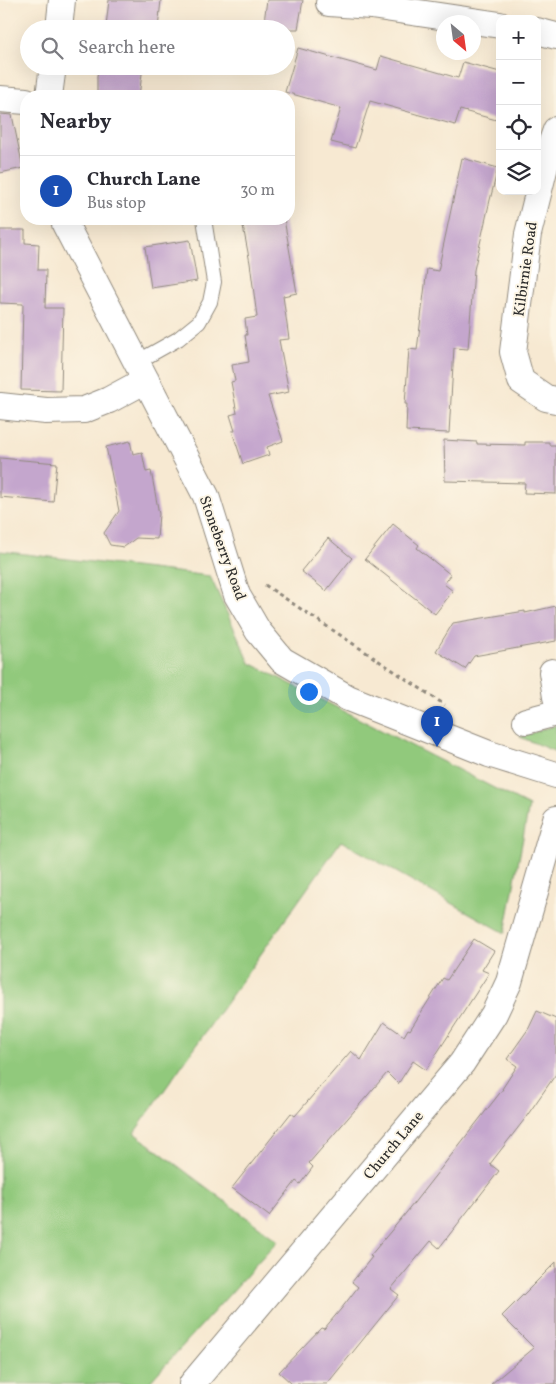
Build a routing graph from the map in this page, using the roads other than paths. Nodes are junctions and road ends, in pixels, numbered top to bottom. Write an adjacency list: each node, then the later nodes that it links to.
1 (62, 0): 4 (street)
2 (329, 3): 3 (street)
3 (371, 3): 5 (street)
4 (60, 20)
5 (496, 24)
6 (541, 32): 7 (street)
7 (556, 36)
8 (52, 75): 9 (street)
9 (49, 90)
10 (0, 99): 11 (street)
11 (20, 101)
12 (556, 130): 16 (street, Kilbirnie Road)
13 (66, 225): 15 (street, Stoneberry Road)
14 (205, 225): 15 (lane)
15 (142, 371): 17 (street); 20 (street, Stoneberry Road)
16 (556, 400)
17 (0, 406)
18 (556, 713): 19 (street)
19 (526, 721)
20 (556, 775)
21 (556, 819): 22 (street, Church Lane)
22 (192, 1384)

